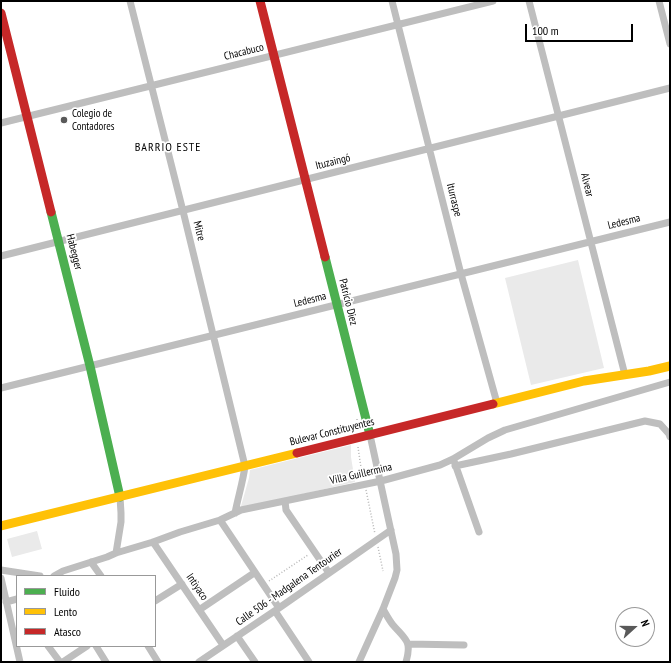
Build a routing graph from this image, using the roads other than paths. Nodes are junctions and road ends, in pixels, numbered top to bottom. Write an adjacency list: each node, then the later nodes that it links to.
1 (130, 1): 11 (street, Mitre)
2 (260, 1): 10 (street, Patricio Diez)
3 (392, 1): 8 (street, Iturraspe)
4 (493, 1): 8 (street, Chacabuco)
5 (529, 1): 13 (street, Alvear)
6 (659, 1): 9 (street)
7 (1, 14): 14 (street, Habegger)
8 (398, 25): 10 (street, Chacabuco); 16 (street, Iturraspe)
9 (670, 44)
10 (273, 56): 11 (street, Chacabuco); 17 (street, Patricio Diez)
11 (152, 86): 14 (street, Chacabuco); 18 (street, Mitre)
12 (670, 88): 13 (street, Ituzaingó)
13 (559, 116): 16 (street, Ituzaingó); 21 (street, Alvear)
14 (27, 117): 15 (street, Chacabuco); 20 (street, Habegger)
15 (1, 123)
16 (430, 149): 17 (street, Ituzaingó); 23 (street, Iturraspe)
17 (305, 180): 18 (street, Ituzaingó); 24 (street, Patricio Diez)
18 (183, 211): 20 (street, Ituzaingó); 25 (street, Mitre)
19 (670, 222): 21 (street, Ledesma)
20 (59, 242): 22 (street, Ituzaingó); 26 (street, Habegger)
21 (590, 242): 23 (street, Ledesma); 28 (street, Alvear)
22 (1, 256)
23 (461, 274): 24 (street, Ledesma); 31 (street, Iturraspe)
24 (336, 305): 25 (street, Ledesma); 32 (street, Patricio Diez)
25 (213, 336): 26 (street, Ledesma); 35 (street, Mitre)
26 (90, 366): 30 (street, Ledesma); 37 (street, Habegger)
27 (670, 366): 28 (street, Bulevar Constituyentes)
28 (625, 375): 31 (street, Bulevar Constituyentes)
29 (670, 382): 34 (street, Villa Guillermina)
30 (1, 388)
31 (497, 403): 32 (street, Bulevar Constituyentes)
32 (370, 436): 35 (street, Bulevar Constituyentes); 36 (street, Patricio Diez)
33 (670, 437): 34 (street)
34 (454, 462): 36 (street, Villa Guillermina); 43 (street)
35 (245, 466): 37 (street, Bulevar Constituyentes); 39 (street)
36 (381, 481): 38 (street, Villa Guillermina); 42 (street, Patricio Diez)
37 (120, 497): 41 (street, Bulevar Constituyentes); 45 (street)
38 (285, 501): 39 (street, Villa Guillermina); 49 (street)
39 (235, 512): 40 (street, Villa Guillermina)
40 (220, 520): 44 (street, Villa Guillermina); 48 (street)
41 (1, 526)
42 (391, 530): 49 (street, Calle 506 - Madgalena Tentourier); 58 (street, Patricio Diez)
43 (479, 532)
44 (153, 542): 45 (street, Villa Guillermina); 54 (street, Intiyaco)
45 (116, 553): 46 (street, Villa Guillermina)
46 (91, 562): 51 (street, Villa Guillermina); 52 (street)
47 (1, 570): 50 (street)
48 (254, 572): 59 (street); 60 (street)
49 (328, 573): 60 (street, Calle 506 - Madgalena Tentourier)
50 (34, 575)
51 (56, 575)
52 (100, 575)
53 (1, 578): 57 (street)
54 (182, 584): 56 (street); 59 (street, Intiyaco)
55 (16, 600): 57 (street)
56 (156, 600)
57 (6, 602): 61 (street)
58 (383, 609): 63 (street); 78 (street, Patricio Diez)
59 (199, 610): 64 (street, Intiyaco)
60 (277, 610): 62 (street, Calle 506 - Madgalena Tentourier); 77 (street)
61 (5, 615): 71 (street)
62 (237, 636): 64 (street, Calle 506 - Madgalena Tentourier); 76 (street)
63 (408, 644): 65 (street); 79 (street)
64 (223, 645): 70 (street, Calle 506 - Madgalena Tentourier)
65 (464, 645)
66 (49, 647): 72 (street)
67 (86, 647): 73 (street)
68 (97, 647): 74 (street)
69 (149, 647): 75 (street)
70 (202, 661)
71 (20, 662)
72 (60, 662)
73 (64, 662)
74 (106, 662)
75 (158, 662)
76 (255, 662)
77 (309, 662)
78 (359, 662)
79 (406, 662)

